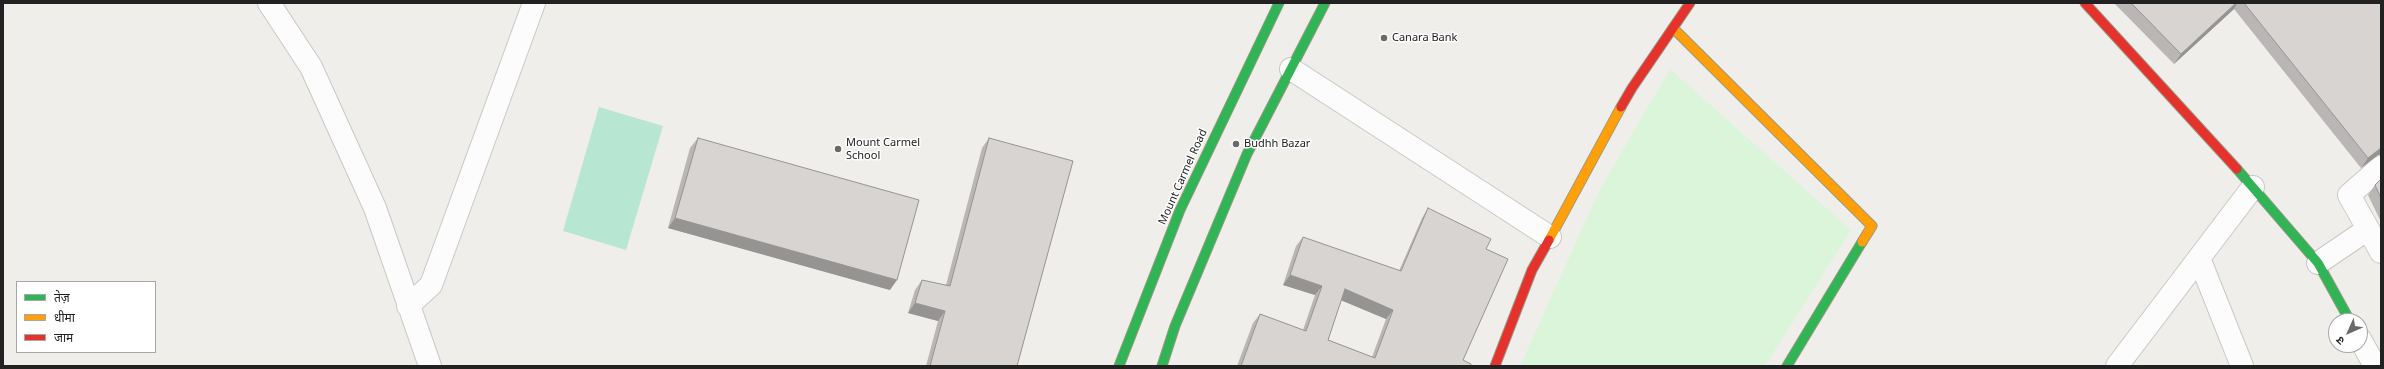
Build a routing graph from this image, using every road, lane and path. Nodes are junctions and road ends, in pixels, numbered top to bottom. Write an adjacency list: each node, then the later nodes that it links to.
1 (269, 3): 16 (street)
2 (534, 3): 16 (street)
3 (1279, 3): 20 (street, Mount Carmel Road)
4 (1325, 3): 8 (street)
5 (1690, 3): 7 (street)
6 (2085, 3): 10 (street)
7 (1673, 28): 12 (street); 23 (street)
8 (1291, 69): 12 (street); 21 (street)
9 (2381, 167): 11 (street)
10 (2253, 187): 14 (street); 15 (street)
11 (2368, 229): 13 (street); 15 (street)
12 (1550, 237): 22 (street)
13 (2381, 252)
14 (2199, 258): 24 (street); 25 (street)
15 (2318, 263): 17 (street)
16 (408, 306): 19 (street)
17 (2346, 313)
18 (2368, 353): 26 (street)
19 (430, 366)
20 (1119, 366)
21 (1162, 366)
22 (1495, 366)
23 (1787, 366)
24 (2117, 366)
25 (2242, 366)
26 (2375, 366)

